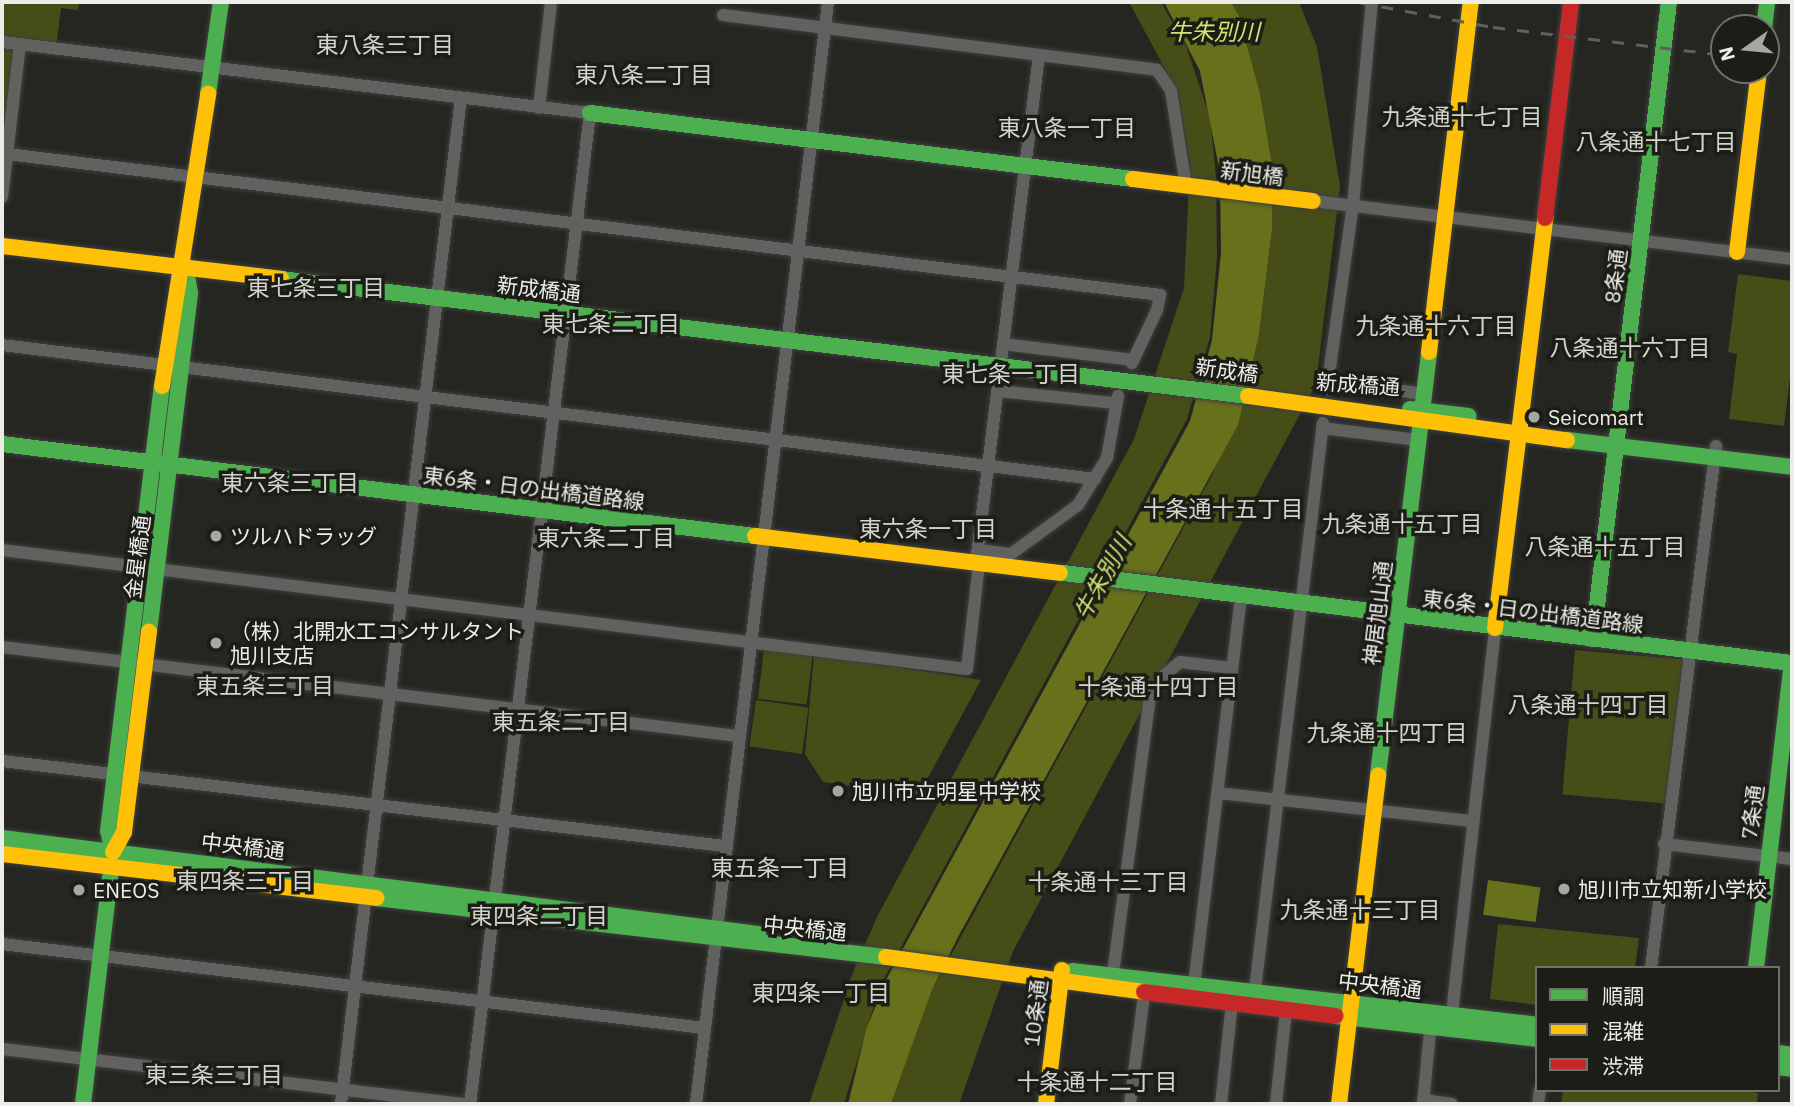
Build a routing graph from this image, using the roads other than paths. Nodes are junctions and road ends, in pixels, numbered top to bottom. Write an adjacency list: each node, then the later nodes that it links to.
1 (221, 2): 13 (street, 金星橋通)
2 (551, 2): 16 (street)
3 (828, 2): 9 (street)
4 (1372, 2): 25 (street)
5 (1471, 2): 27 (street, 神居旭山通)
6 (1570, 2): 29 (street)
7 (1669, 2): 30 (street, 8条通)
8 (723, 15): 9 (street)
9 (825, 31): 12 (street); 18 (street)
10 (2, 42): 11 (street)
11 (20, 44): 13 (street); 19 (street)
12 (1039, 55): 20 (street); 22 (street)
13 (211, 67): 15 (street); 21 (street, 金星橋通)
14 (1757, 84): 33 (street)
15 (461, 98): 16 (street); 26 (street)
16 (539, 108): 17 (street)
17 (590, 113): 18 (street, 新旭橋); 28 (street)
18 (811, 140): 20 (street, 新旭橋); 32 (street)
19 (7, 154): 21 (street); 23 (street)
20 (1025, 166): 22 (street, 新旭橋); 36 (street)
21 (198, 177): 26 (street); 35 (street, 金星橋通)
22 (1186, 186): 24 (street, 新旭橋)
23 (2, 197)
24 (1313, 201): 25 (street)
25 (1353, 205): 27 (street); 48 (street)
26 (448, 208): 28 (street); 37 (street)
27 (1445, 217): 29 (street); 48 (street, 神居旭山通)
28 (578, 224): 32 (street); 38 (street)
29 (1544, 229): 30 (street); 50 (street)
30 (1641, 241): 33 (street); 53 (street, 8条通)
31 (2, 246): 35 (street, 新成橋通)
32 (799, 251): 36 (street); 39 (street)
33 (1737, 252): 34 (street)
34 (1792, 259)
35 (185, 265): 37 (street, 新成橋通); 43 (street, 金星橋通)
36 (1012, 275): 40 (street); 40 (street)
37 (438, 298): 38 (street, 新成橋通); 46 (street)
38 (565, 313): 39 (street, 新成橋通); 49 (street)
39 (788, 340): 42 (street, 新成橋通); 51 (street)
40 (1003, 344): 42 (street)
41 (2, 345): 43 (street)
42 (1000, 366): 44 (street, 新成橋通); 45 (street)
43 (173, 367): 46 (street); 57 (street, 金星橋通)
44 (1156, 382): 47 (street, 新成橋)
45 (998, 391): 58 (street); 60 (street)
46 (426, 398): 49 (street); 61 (street)
47 (1295, 401): 48 (street, 新成橋通)
48 (1422, 409): 50 (street, 新成橋通); 52 (street, 神居旭山通)
49 (555, 412): 51 (street); 62 (street)
50 (1520, 428): 53 (street, 新成橋通); 72 (street)
51 (776, 440): 58 (street); 63 (street)
52 (1418, 440): 69 (street); 71 (street, 神居旭山通)
53 (1616, 441): 55 (street, 新成橋通); 73 (street, 8条通)
54 (2, 444): 57 (street, 東6条・日の出橋道路線)
55 (1715, 452): 56 (street, 新成橋通); 59 (street, 新成橋通); 76 (street)
56 (1792, 456)
57 (161, 464): 61 (street, 東6条・日の出橋道路線); 66 (street, 金星橋通)
58 (988, 466): 60 (street); 65 (street)
59 (1792, 467)
60 (1095, 479): 65 (street)
61 (414, 495): 62 (street, 東6条・日の出橋道路線); 68 (street)
62 (542, 511): 63 (street, 東6条・日の出橋道路線); 70 (street)
63 (762, 537): 65 (street, 東6条・日の出橋道路線); 74 (street)
64 (2, 550): 66 (street)
65 (978, 559): 67 (street, 東6条・日の出橋道路線); 74 (street)
66 (148, 568): 68 (street); 77 (street, 金星橋通)
67 (1234, 597): 69 (street, 東6条・日の出橋道路線); 79 (street)
68 (399, 599): 70 (street); 80 (street)
69 (1301, 605): 71 (street, 東6条・日の出橋道路線); 86 (street)
70 (530, 613): 74 (street); 81 (street)
71 (1397, 617): 72 (street, 東6条・日の出橋道路線); 88 (street, 神居旭山通)
72 (1496, 628): 73 (street, 東6条・日の出橋道路線); 90 (street)
73 (1593, 639): 76 (street, 東6条・日の出橋道路線)
74 (749, 640): 82 (street)
75 (2, 647): 77 (street)
76 (1690, 651): 78 (street, 東6条・日の出橋道路線); 92 (street)
77 (137, 663): 80 (street); 84 (street, 金星橋通)
78 (1792, 663): 95 (street, 7条通)
79 (1232, 668): 85 (street); 106 (street)
80 (390, 694): 81 (street); 87 (street)
81 (518, 709): 82 (street); 89 (street)
82 (737, 736): 93 (street)
83 (2, 761): 84 (street)
84 (123, 775): 87 (street); 96 (street, 金星橋通)
85 (1218, 793): 86 (street); 107 (street)
86 (1278, 801): 88 (street); 110 (street)
87 (376, 805): 89 (street); 98 (street)
88 (1374, 811): 90 (street); 114 (street, 神居旭山通)
89 (504, 820): 93 (street); 99 (street)
90 (1473, 821): 116 (street)
91 (2, 838): 96 (street, 中央橋通)
92 (1664, 844): 95 (street); 103 (street)
93 (724, 846): 100 (street)
94 (2, 854): 96 (street, 中央橋通)
95 (1768, 856): 97 (street); 104 (street, 7条通)
96 (112, 859): 98 (street, 中央橋通); 102 (street, 金星橋通)
97 (1792, 859)
98 (366, 890): 99 (street, 中央橋通); 108 (street)
99 (494, 905): 100 (street, 中央橋通); 111 (street)
100 (716, 933): 105 (street, 中央橋通); 118 (street)
101 (2, 944): 102 (street)
102 (101, 956): 108 (street); 121 (street, 金星橋通)
103 (1651, 966)
104 (1756, 966)
105 (1061, 975): 106 (street, 中央橋通); 129 (street, 10条通)
106 (1112, 982): 109 (street, 中央橋通)
107 (1194, 985): 109 (street, 中央橋通); 110 (street, 中央橋通)
108 (355, 986): 111 (street); 122 (street)
109 (1145, 986): 112 (street, 中央橋通); 130 (street)
110 (1254, 999): 112 (street, 中央橋通); 113 (street, 中央橋通); 114 (street, 中央橋通)
111 (483, 1002): 118 (street); 127 (street)
112 (1232, 1003): 131 (street)
113 (1286, 1010): 114 (street, 中央橋通); 132 (street)
114 (1350, 1010): 115 (street, 中央橋通); 133 (street, 神居旭山通)
115 (1431, 1020): 116 (street, 中央橋通); 123 (street)
116 (1451, 1022): 117 (street, 中央橋通); 119 (street, 中央橋通)
117 (1535, 1025)
118 (704, 1028): 128 (street)
119 (1535, 1039)
120 (2, 1049): 121 (street)
121 (88, 1060): 122 (street); 124 (street, 金星橋通)
122 (343, 1090): 125 (street); 126 (street)
123 (1423, 1102): 134 (street)
124 (83, 1104)
125 (341, 1104)
126 (464, 1104)
127 (470, 1104)
128 (695, 1104)
129 (1046, 1104)
130 (1130, 1104)
131 (1221, 1104)
132 (1276, 1104)
133 (1339, 1104)
134 (1451, 1104)

